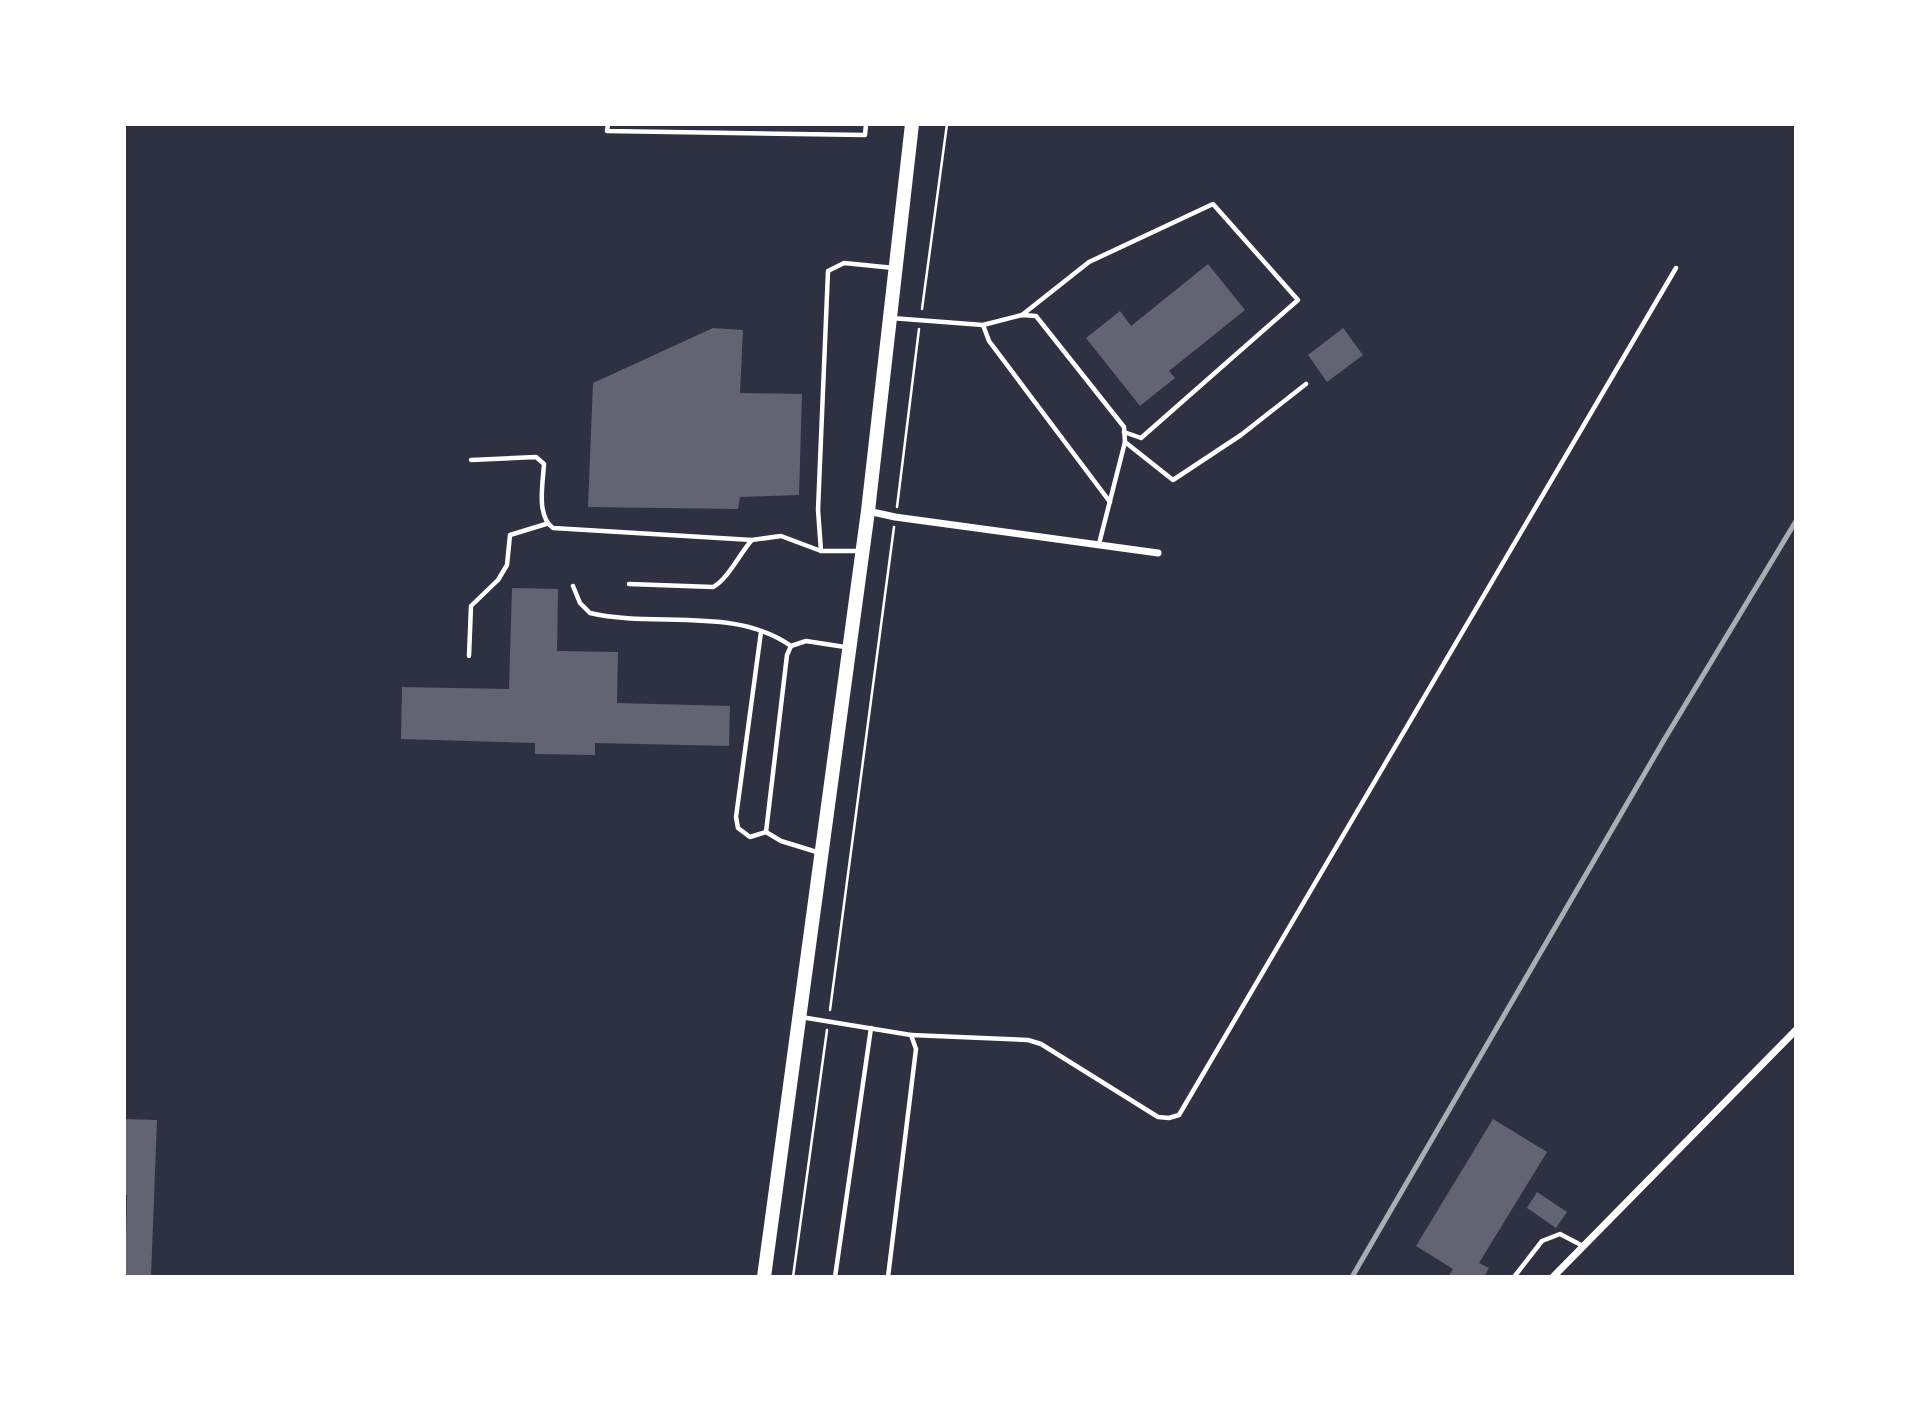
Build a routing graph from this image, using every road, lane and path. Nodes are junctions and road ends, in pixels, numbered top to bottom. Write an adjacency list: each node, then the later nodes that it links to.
1 (608, 124): 2 (lane)
2 (866, 124)
3 (912, 124): 5 (main road)
4 (947, 124): 9 (path)
5 (895, 268): 8 (main road); 21 (lane)
6 (1676, 268): 36 (lane)
7 (1023, 315): 10 (lane); 12 (lane); 12 (lane)
8 (890, 318): 9 (lane); 16 (main road)
9 (920, 320): 10 (lane); 17 (path)
10 (983, 325): 15 (lane)
11 (1306, 384): 13 (lane)
12 (1125, 432): 13 (lane)
13 (1125, 442): 15 (lane)
14 (471, 460): 18 (lane)
15 (1110, 502): 20 (lane)
16 (869, 510): 17 (street); 22 (main road)
17 (895, 517): 20 (street); 33 (path)
18 (546, 524): 19 (lane); 29 (lane)
19 (751, 540): 21 (lane); 24 (lane)
20 (1099, 544): 23 (street)
21 (821, 551): 22 (lane)
22 (863, 551): 28 (main road)
23 (1158, 552)
24 (629, 584)
25 (573, 586): 26 (lane)
26 (761, 632): 27 (lane); 30 (lane)
27 (791, 646): 28 (lane); 30 (lane)
28 (849, 648): 31 (main road)
29 (469, 656)
30 (766, 832): 31 (lane)
31 (821, 853): 32 (main road)
32 (800, 1017): 33 (lane); 38 (main road)
33 (829, 1021): 34 (lane); 39 (path)
34 (871, 1028): 36 (lane); 40 (lane)
35 (1796, 1030): 37 (street)
36 (911, 1035): 41 (lane)
37 (1583, 1246): 42 (lane); 43 (street)
38 (764, 1277)
39 (793, 1277)
40 (835, 1277)
41 (888, 1277)
42 (1514, 1277)
43 (1553, 1277)

